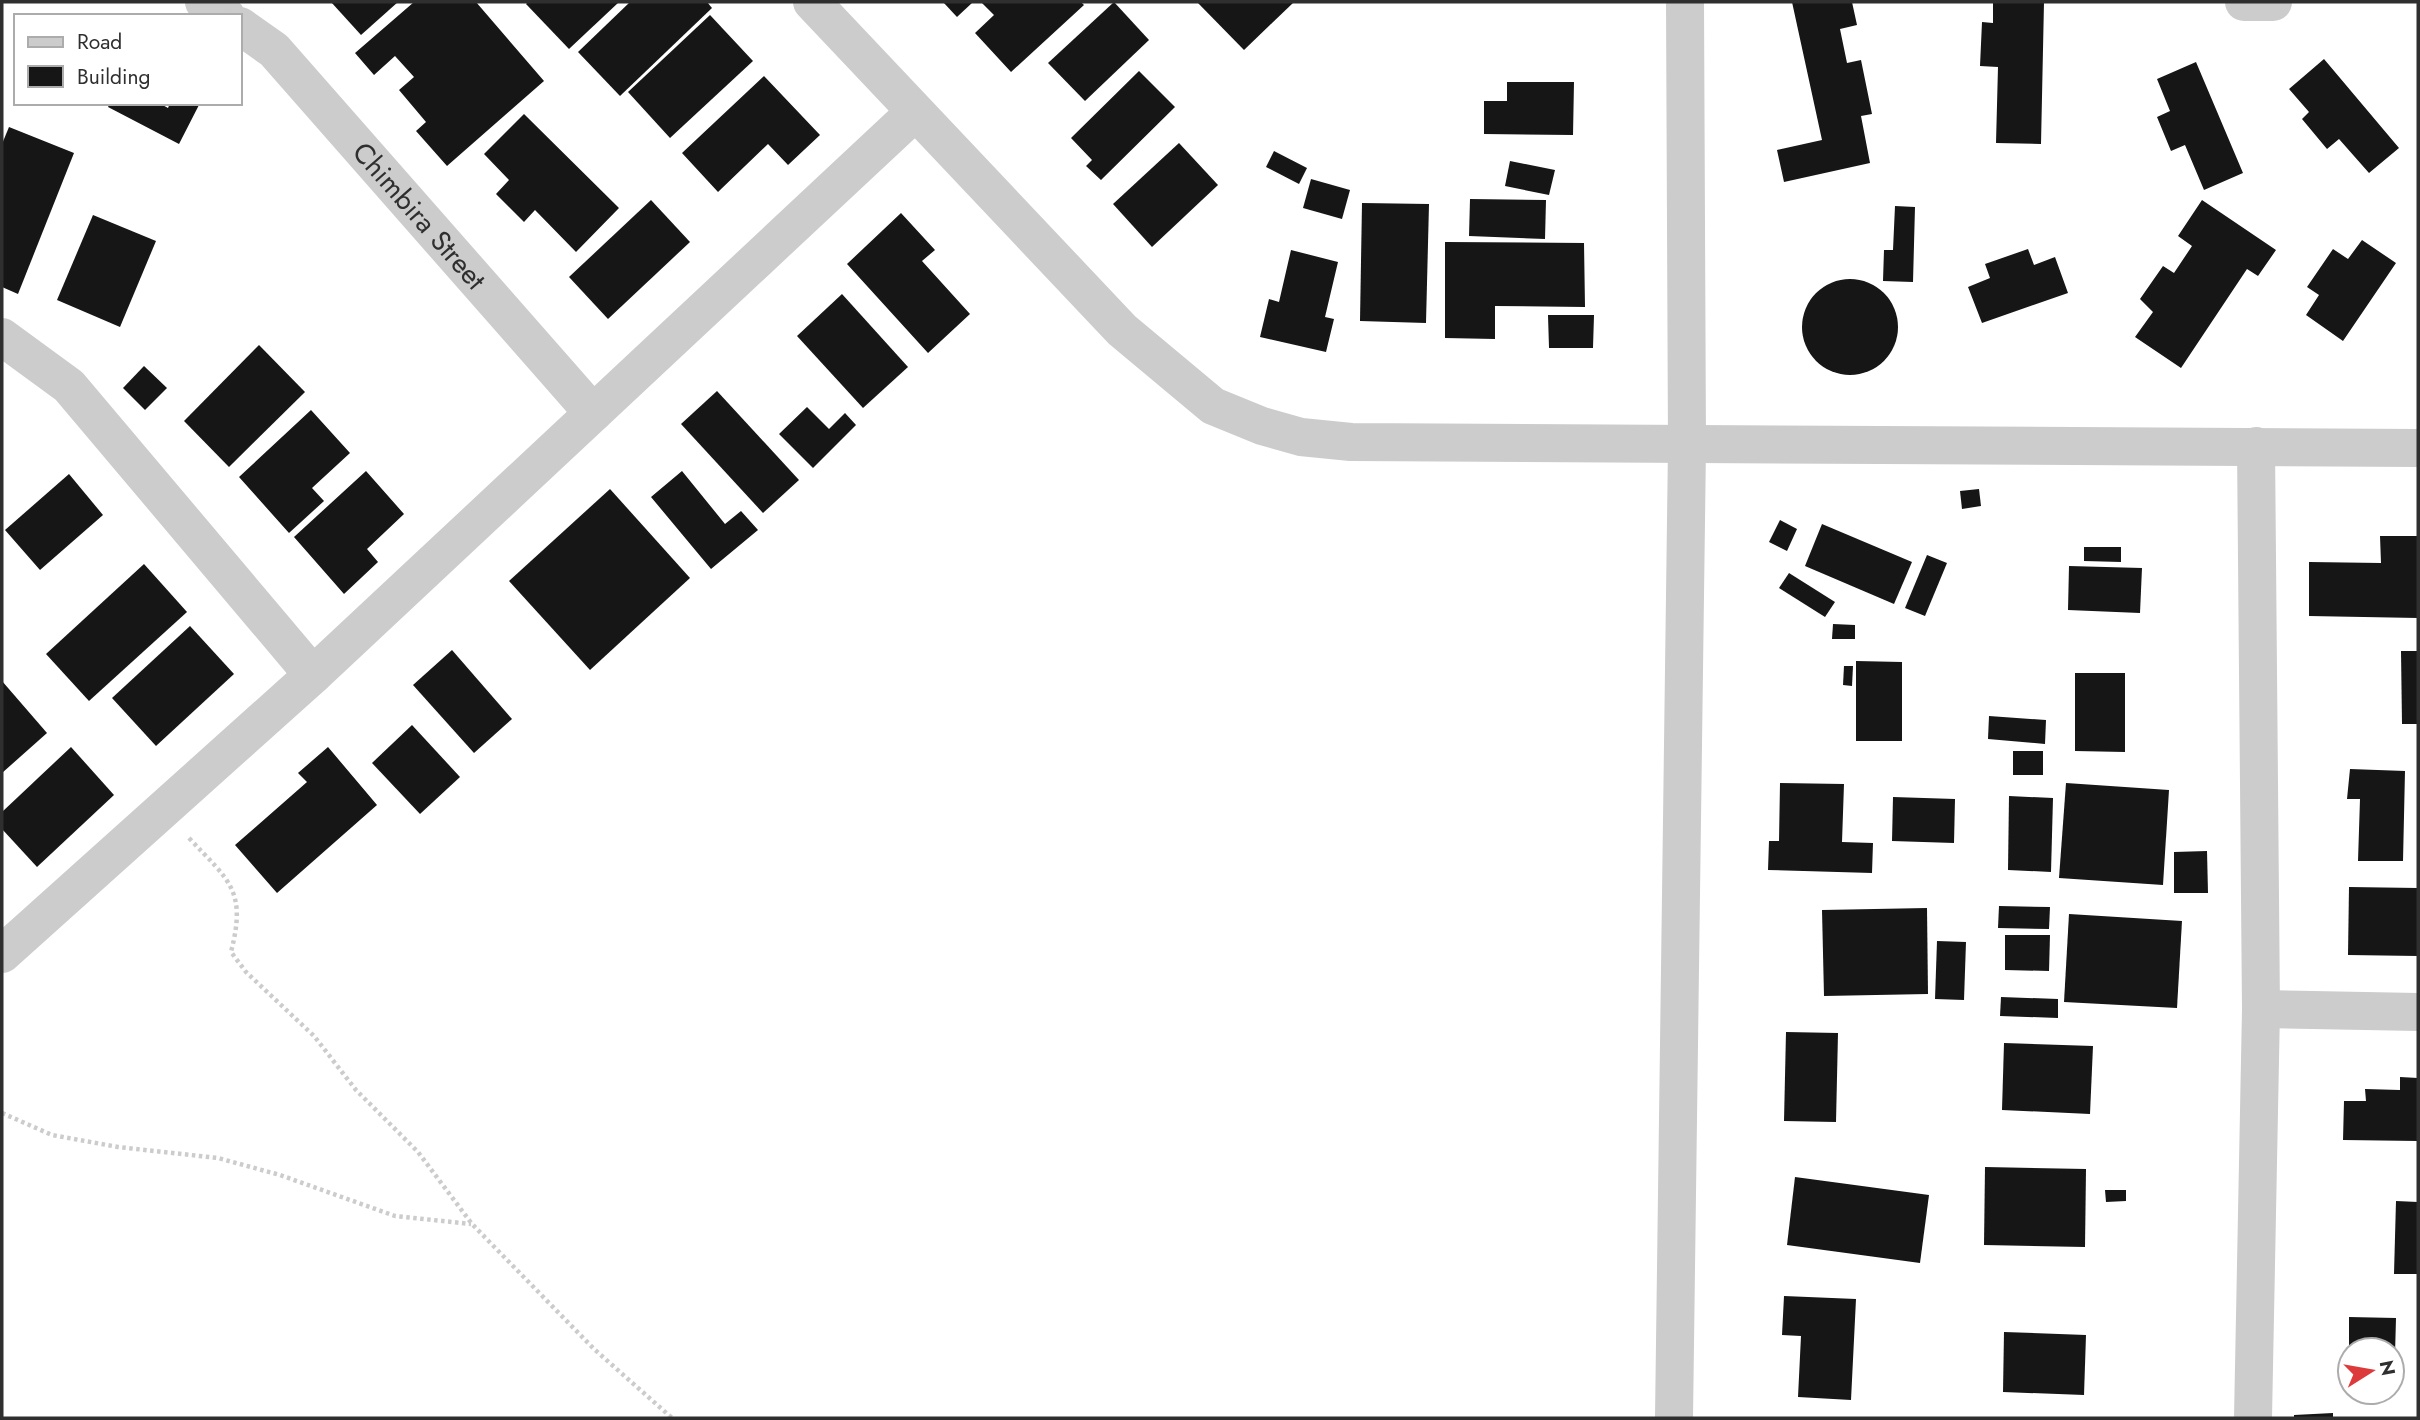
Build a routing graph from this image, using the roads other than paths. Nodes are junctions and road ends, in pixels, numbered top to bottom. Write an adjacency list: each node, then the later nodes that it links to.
1 (204, 2): 6 (street)
2 (812, 2): 8 (street)
3 (1685, 2): 11 (street)
4 (2244, 2): 5 (street)
5 (2273, 2)
6 (223, 14)
7 (242, 27): 10 (street, Chimbira Street)
8 (914, 113): 10 (street); 11 (street)
9 (2, 337): 14 (street)
10 (593, 413): 14 (street)
11 (1686, 446): 12 (street); 18 (street)
12 (2256, 446): 13 (street); 16 (street)
13 (2418, 448)
14 (313, 675): 15 (street)
15 (2, 954)
16 (2261, 1009): 17 (street); 19 (street)
17 (2418, 1012)
18 (1674, 1418)
19 (2253, 1418)

